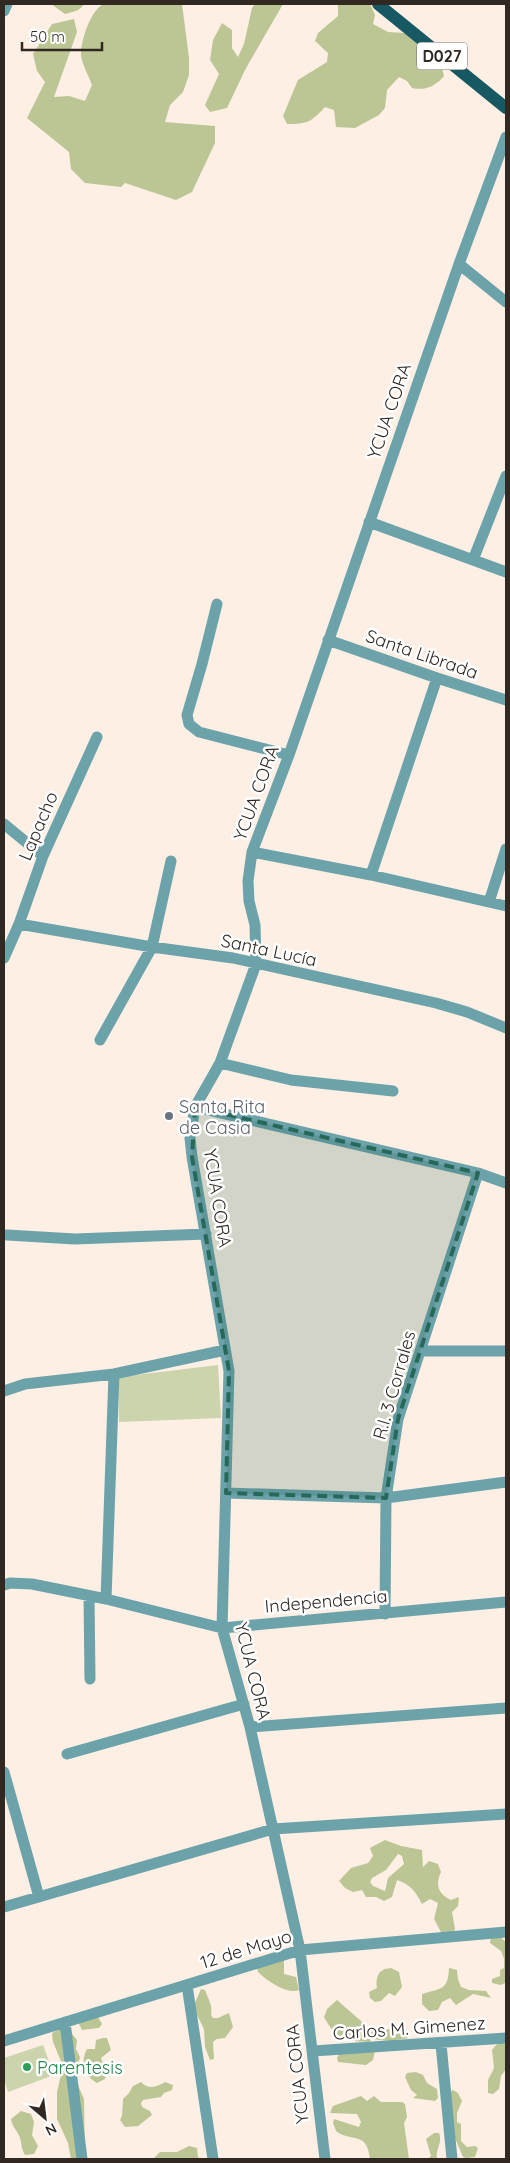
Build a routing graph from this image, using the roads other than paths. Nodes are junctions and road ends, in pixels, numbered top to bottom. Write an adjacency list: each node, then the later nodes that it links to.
1 (7, 4): 3 (street)
2 (378, 4): 4 (main road, D027)
3 (4, 11)
4 (506, 108)
5 (506, 137): 6 (street, YCUA CORA)
6 (459, 264): 7 (street); 9 (street, YCUA CORA)
7 (506, 302)
8 (506, 476): 10 (street)
9 (369, 522): 10 (street); 13 (street, YCUA CORA)
10 (473, 560): 11 (street)
11 (506, 572)
12 (217, 604): 17 (street)
13 (328, 640): 14 (street, Santa Librada); 17 (street, YCUA CORA)
14 (437, 678): 15 (street, Santa Librada); 23 (street)
15 (506, 700)
16 (97, 737): 21 (street, Lapacho)
17 (289, 755): 20 (street, YCUA CORA)
18 (4, 824): 21 (street)
19 (506, 849): 24 (street)
20 (252, 852): 23 (street); 29 (street, YCUA CORA)
21 (43, 856): 26 (street, Lapacho)
22 (171, 861): 27 (street)
23 (371, 874): 24 (street)
24 (489, 902): 25 (street)
25 (506, 906)
26 (19, 924): 27 (street, Santa Lucía); 28 (street, Lapacho)
27 (152, 947): 29 (street, Santa Lucía); 31 (street)
28 (4, 958)
29 (256, 964): 30 (street, Santa Lucía); 32 (street, YCUA CORA)
30 (506, 1028)
31 (100, 1040)
32 (220, 1063): 33 (street); 34 (street, YCUA CORA)
33 (393, 1091)
34 (195, 1107): 35 (street); 37 (street, YCUA CORA)
35 (478, 1173): 36 (street); 40 (street, R.I. 3 Corrales)
36 (506, 1183)
37 (206, 1234): 38 (street); 39 (street, YCUA CORA)
38 (6, 1235)
39 (225, 1350): 42 (street); 45 (street, YCUA CORA)
40 (422, 1351): 41 (street); 46 (street, R.I. 3 Corrales)
41 (506, 1351)
42 (114, 1374): 43 (street); 49 (street)
43 (4, 1391)
44 (506, 1482): 46 (street)
45 (226, 1493): 46 (street); 52 (street, YCUA CORA)
46 (386, 1498): 51 (street, R.I. 3 Corrales)
47 (4, 1585): 48 (street, Independencia)
48 (89, 1596): 49 (street, Independencia); 53 (street)
49 (106, 1599): 52 (street, Independencia)
50 (506, 1602): 51 (street, Independencia)
51 (385, 1614): 52 (street, Independencia)
52 (222, 1628): 54 (street, YCUA CORA)
53 (90, 1679)
54 (244, 1704): 56 (street, YCUA CORA); 57 (street)
55 (506, 1708): 56 (street)
56 (250, 1727): 60 (street, YCUA CORA)
57 (67, 1754)
58 (4, 1772): 61 (street)
59 (506, 1814): 60 (street)
60 (273, 1829): 61 (street); 64 (street, YCUA CORA)
61 (39, 1897): 62 (street)
62 (4, 1908)
63 (506, 1932): 64 (street, 12 de Mayo)
64 (300, 1950): 65 (street, 12 de Mayo); 70 (street, YCUA CORA)
65 (187, 1985): 66 (street, 12 de Mayo); 72 (street)
66 (65, 2022): 68 (street, 12 de Mayo); 71 (street)
67 (506, 2038): 69 (street, Carlos M. Gimenez)
68 (4, 2041)
69 (442, 2044): 70 (street, Carlos M. Gimenez); 74 (street)
70 (313, 2051): 73 (street, YCUA CORA)
71 (82, 2159)
72 (213, 2159)
73 (325, 2159)
74 (452, 2159)

